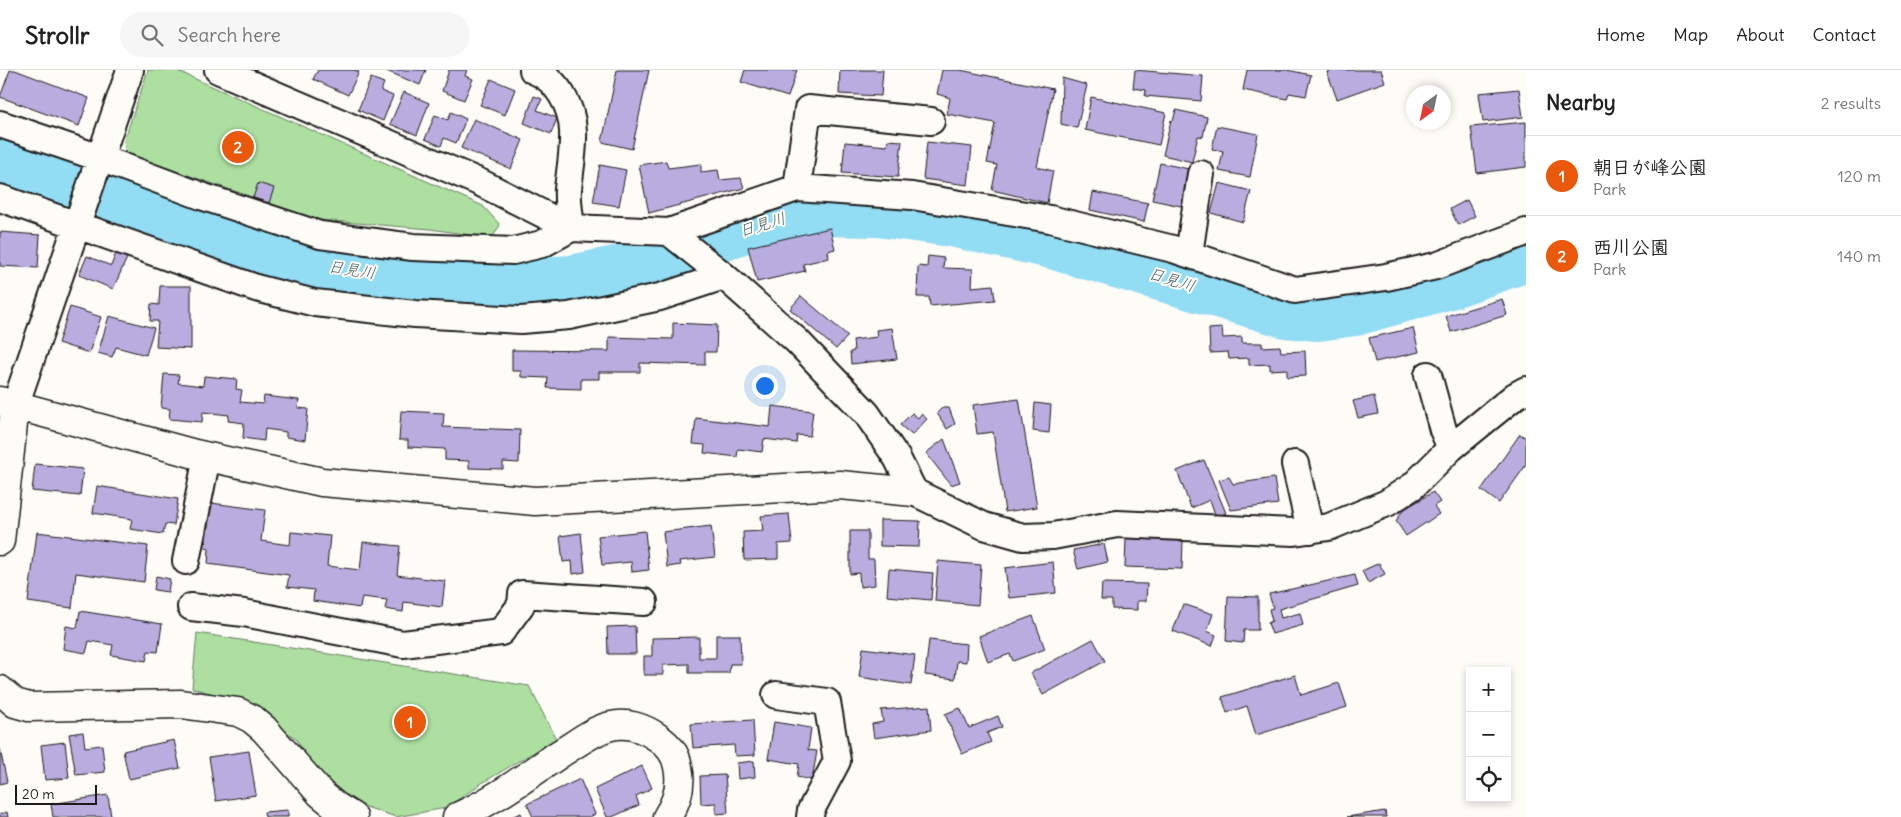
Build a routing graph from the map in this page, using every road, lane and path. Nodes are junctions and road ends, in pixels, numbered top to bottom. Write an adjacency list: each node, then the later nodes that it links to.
1 (130, 70): 6 (street)
2 (218, 70): 11 (street)
3 (533, 70): 11 (street)
4 (931, 121): 8 (street)
5 (0, 124): 6 (street)
6 (100, 158): 10 (street); 11 (street)
7 (1202, 174): 14 (street)
8 (797, 188): 12 (street); 14 (street)
9 (0, 198): 10 (street)
10 (78, 226): 15 (street); 18 (street)
11 (571, 228): 12 (street)
12 (669, 232): 15 (street)
13 (1526, 232): 14 (street)
14 (1189, 254)
15 (724, 276): 22 (street)
16 (1428, 375): 19 (street)
17 (1526, 390): 19 (street)
18 (8, 404): 20 (street); 24 (street)
19 (1451, 448): 23 (street)
20 (207, 456): 22 (street); 25 (street)
21 (1295, 464): 23 (street)
22 (914, 492): 23 (street)
23 (1310, 530)
24 (0, 541)
25 (186, 561)
26 (644, 602): 27 (street)
27 (191, 607)
28 (0, 690): 30 (street)
29 (776, 695): 33 (street)
30 (353, 817)
31 (458, 817): 32 (street)
32 (667, 817)
33 (810, 817)

